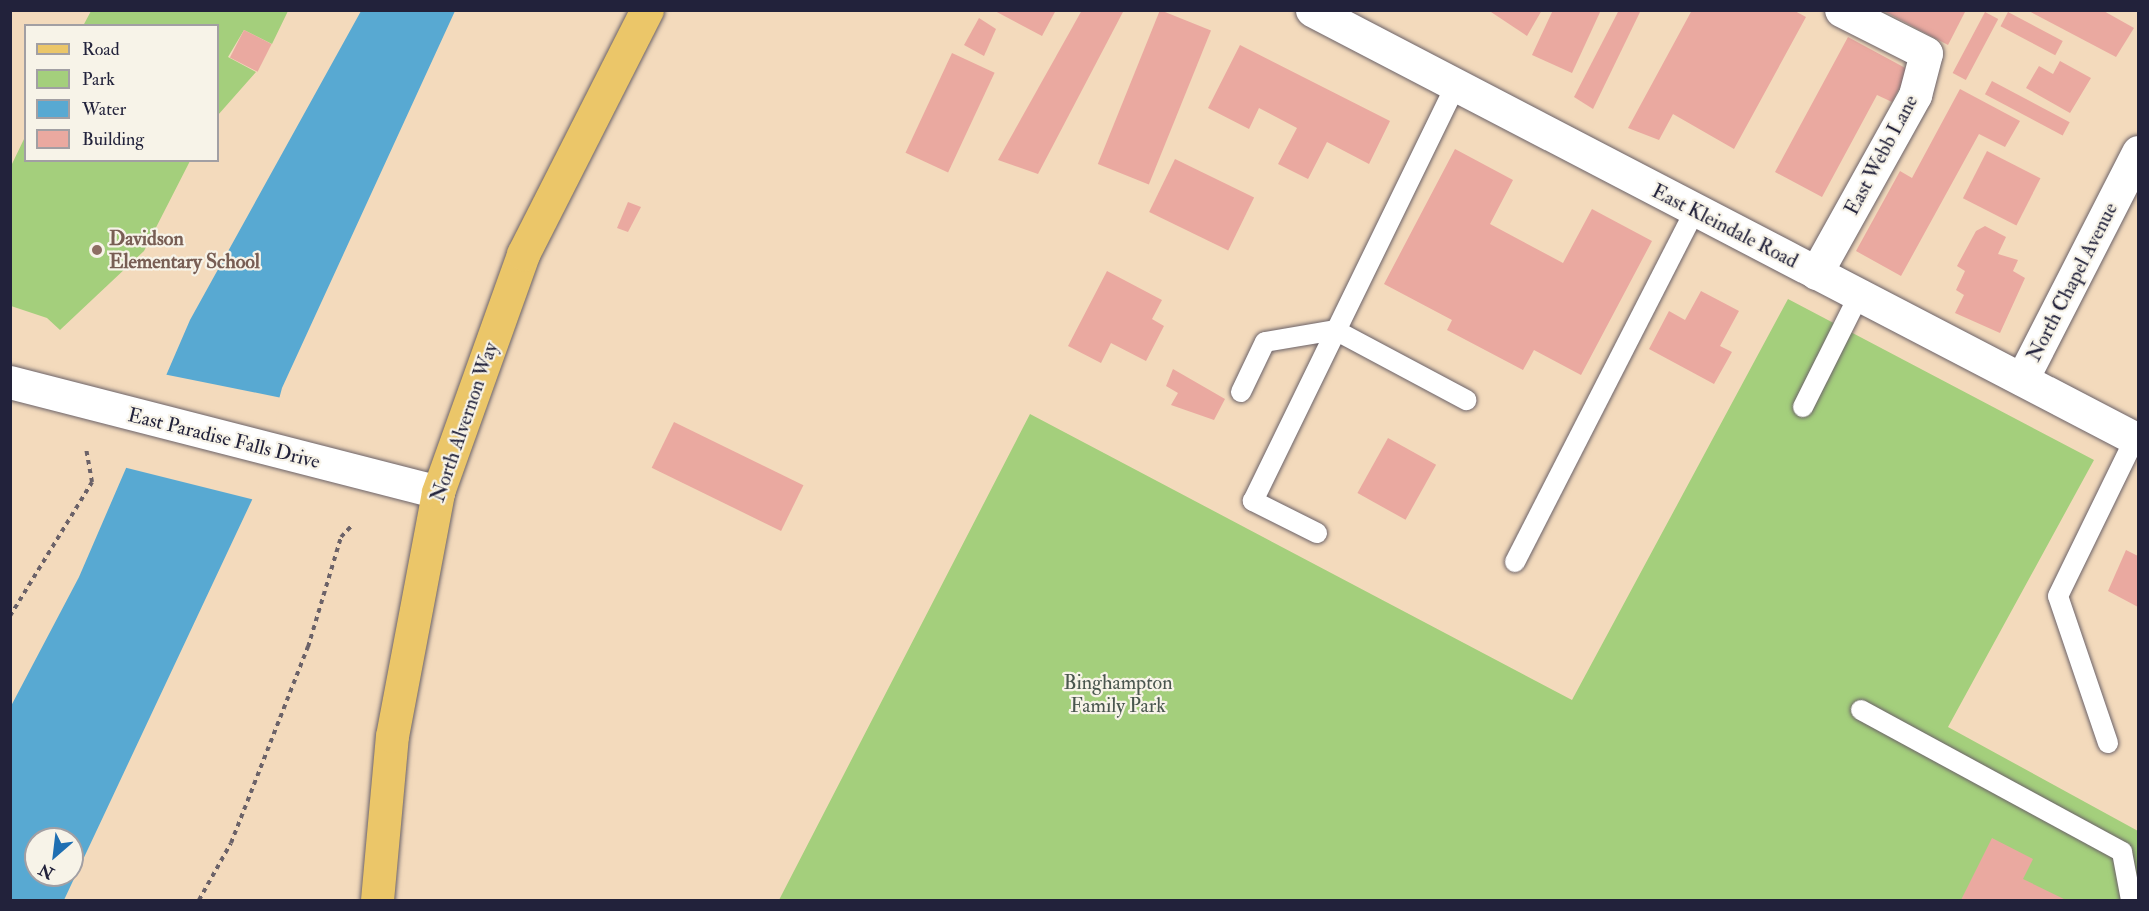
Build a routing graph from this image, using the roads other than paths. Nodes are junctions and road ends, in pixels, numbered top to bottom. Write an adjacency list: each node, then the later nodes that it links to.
1 (647, 10): 17 (main road, North Alvernon Way)
2 (1312, 10): 4 (street, East Kleindale Road)
3 (1849, 12): 8 (street, East Webb Lane)
4 (1355, 21): 5 (street, East Kleindale Road)
5 (1455, 86): 7 (street, East Kleindale Road); 10 (lane)
6 (2139, 152): 11 (street, North Chapel Avenue)
7 (1695, 210): 8 (street, East Kleindale Road); 19 (lane)
8 (1816, 273): 9 (street, East Kleindale Road)
9 (1859, 295): 11 (street, East Kleindale Road); 15 (lane)
10 (1335, 330): 13 (lane); 14 (lane); 18 (lane)
11 (2022, 379): 16 (street, East Kleindale Road)
12 (10, 382): 17 (street, East Paradise Falls Drive)
13 (1241, 392)
14 (1466, 400)
15 (1803, 406)
16 (2137, 439): 21 (lane)
17 (438, 492): 22 (main road, North Alvernon Way)
18 (1317, 533)
19 (1515, 562)
20 (1861, 710): 23 (lane)
21 (2108, 743)
22 (377, 900)
23 (2131, 900)

